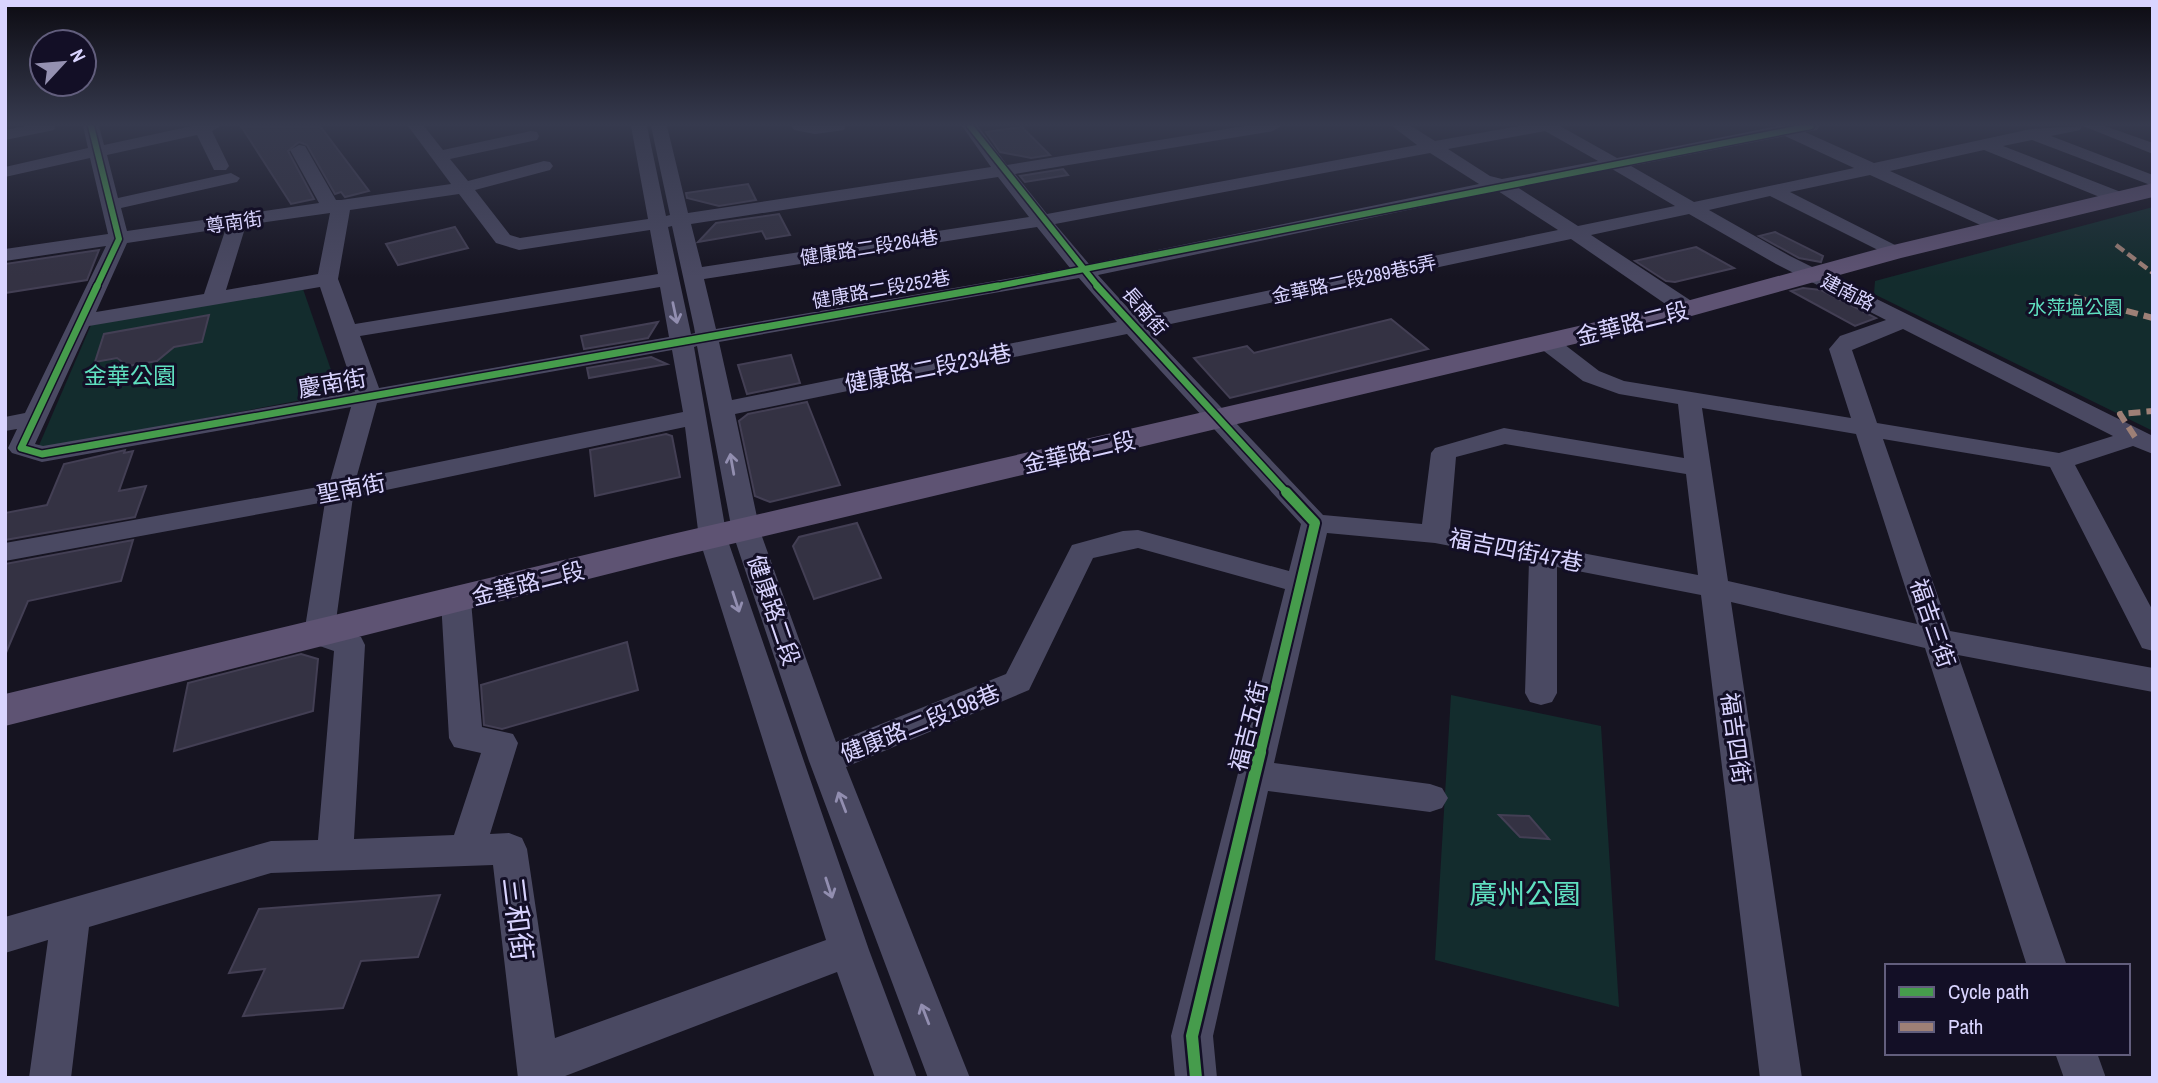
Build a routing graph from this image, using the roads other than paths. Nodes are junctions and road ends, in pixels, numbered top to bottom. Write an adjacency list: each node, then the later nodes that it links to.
1 (104, 177): 22 (street)
2 (210, 177): 22 (street)
3 (314, 177): 23 (street)
4 (454, 177): 18 (street)
5 (505, 177): 18 (street, 尊南街)
6 (648, 177): 28 (street, 健康路二段)
7 (670, 177): 25 (street, 健康路二段)
8 (960, 177): 25 (street)
9 (1008, 177): 26 (street, 長南街)
10 (1268, 177): 26 (street, 健康路二段264巷)
11 (1479, 177): 17 (street)
12 (1545, 177): 17 (street, 健康路二段252巷)
13 (1640, 177): 24 (street, 建南路)
14 (1830, 177): 19 (street, 金華路二段289巷5弄)
15 (1889, 177): 29 (street)
16 (2065, 177): 21 (street)
17 (1501, 185): 30 (street); 34 (street, 健康路二段252巷)
18 (463, 188): 23 (street, 尊南街); 28 (street)
19 (1770, 189): 24 (street, 金華路二段289巷5弄); 32 (street)
20 (2153, 190): 21 (main road, 金華路二段)
21 (2119, 198): 29 (main road, 金華路二段)
22 (111, 205): 31 (street)
23 (341, 206): 27 (street, 尊南街); 37 (street)
24 (1692, 206): 30 (street, 金華路二段289巷5弄); 36 (street, 建南路)
25 (679, 219): 28 (street); 35 (street, 健康路二段)
26 (1044, 220): 34 (street, 長南街); 35 (street, 健康路二段264巷)
27 (238, 221): 31 (street, 尊南街); 39 (street)
28 (656, 223): 38 (street, 健康路二段)
29 (1998, 227): 32 (main road, 金華路二段)
30 (1572, 231): 40 (street); 43 (street, 金華路二段289巷5弄)
31 (119, 239): 33 (street, 尊南街); 41 (street)
32 (1894, 252): 36 (main road, 金華路二段)
33 (5, 256)
34 (1086, 271): 43 (street, 長南街); 45 (street, 健康路二段252巷)
35 (693, 275): 45 (street, 健康路二段)
36 (1815, 275): 40 (main road, 金華路二段); 42 (street, 建南路)
37 (328, 279): 39 (street); 44 (street)
38 (668, 279): 44 (street); 46 (street, 健康路二段, one-way to 46)
39 (213, 299): 41 (street)
40 (1688, 309): 47 (main road, 金華路二段)
41 (80, 321): 52 (street)
42 (1905, 321): 55 (street, 福吉三街); 56 (street, 建南路)
43 (1135, 327): 50 (street, 健康路二段234巷); 53 (street, 長南街)
44 (346, 332): 48 (street)
45 (707, 337): 46 (street, 健康路二段252巷); 50 (street, 健康路二段)
46 (682, 342): 48 (street, 慶南街); 51 (street, 健康路二段)
47 (1548, 343): 49 (street); 53 (main road, 金華路二段)
48 (366, 397): 52 (street, 慶南街); 59 (street)
49 (1689, 399): 55 (street); 58 (street, 福吉四街)
50 (722, 409): 61 (street, 健康路二段, one-way to 50)
51 (695, 417): 59 (street, 聖南街); 61 (street, 健康路二段)
52 (35, 418): 54 (street)
53 (1218, 419): 60 (street); 61 (main road, 金華路二段)
54 (5, 424)
55 (1867, 430): 57 (street); 69 (street, 福吉三街)
56 (2144, 441): 57 (street)
57 (2060, 461): 70 (street)
58 (1699, 468): 62 (street); 66 (street, 福吉四街)
59 (340, 491): 63 (street, 聖南街); 68 (street)
60 (1315, 523): 62 (street, 福吉四街47巷); 65 (street, 福吉五街)
61 (730, 534): 67 (main road, 金華路二段); 74 (street, 健康路二段); 81 (street, 健康路二段, one-way to 81)
62 (1435, 534): 64 (street, 福吉四街47巷)
63 (5, 552)
64 (1543, 555): 66 (street, 福吉四街47巷); 72 (street)
65 (1302, 584): 74 (street, 健康路二段198巷); 75 (street, 福吉五街)
66 (1716, 588): 69 (street, 福吉四街47巷); 89 (street, 福吉四街)
67 (456, 601): 68 (main road, 金華路二段); 77 (street)
68 (319, 634): 73 (main road, 金華路二段); 78 (street)
69 (1938, 640): 71 (street, 福吉四街47巷); 82 (street, 福吉三街)
70 (2153, 640)
71 (2153, 680)
72 (1541, 693)
73 (5, 710)
74 (826, 761): 87 (street, 健康路二段, one-way to 74)
75 (1256, 775): 76 (street); 88 (street, 福吉五街)
76 (1430, 797)
77 (468, 848): 78 (street, 三和街); 84 (street, 三和街)
78 (335, 855): 79 (street, 三和街)
79 (71, 916): 80 (street, 三和街); 85 (street)
80 (5, 935)
81 (849, 950): 84 (street); 86 (street, 健康路二段)
82 (2046, 964)
83 (2077, 1055): 90 (street)
84 (538, 1071)
85 (50, 1078)
86 (896, 1078)
87 (949, 1078)
88 (1196, 1078)
89 (1781, 1078)
90 (2084, 1078)

